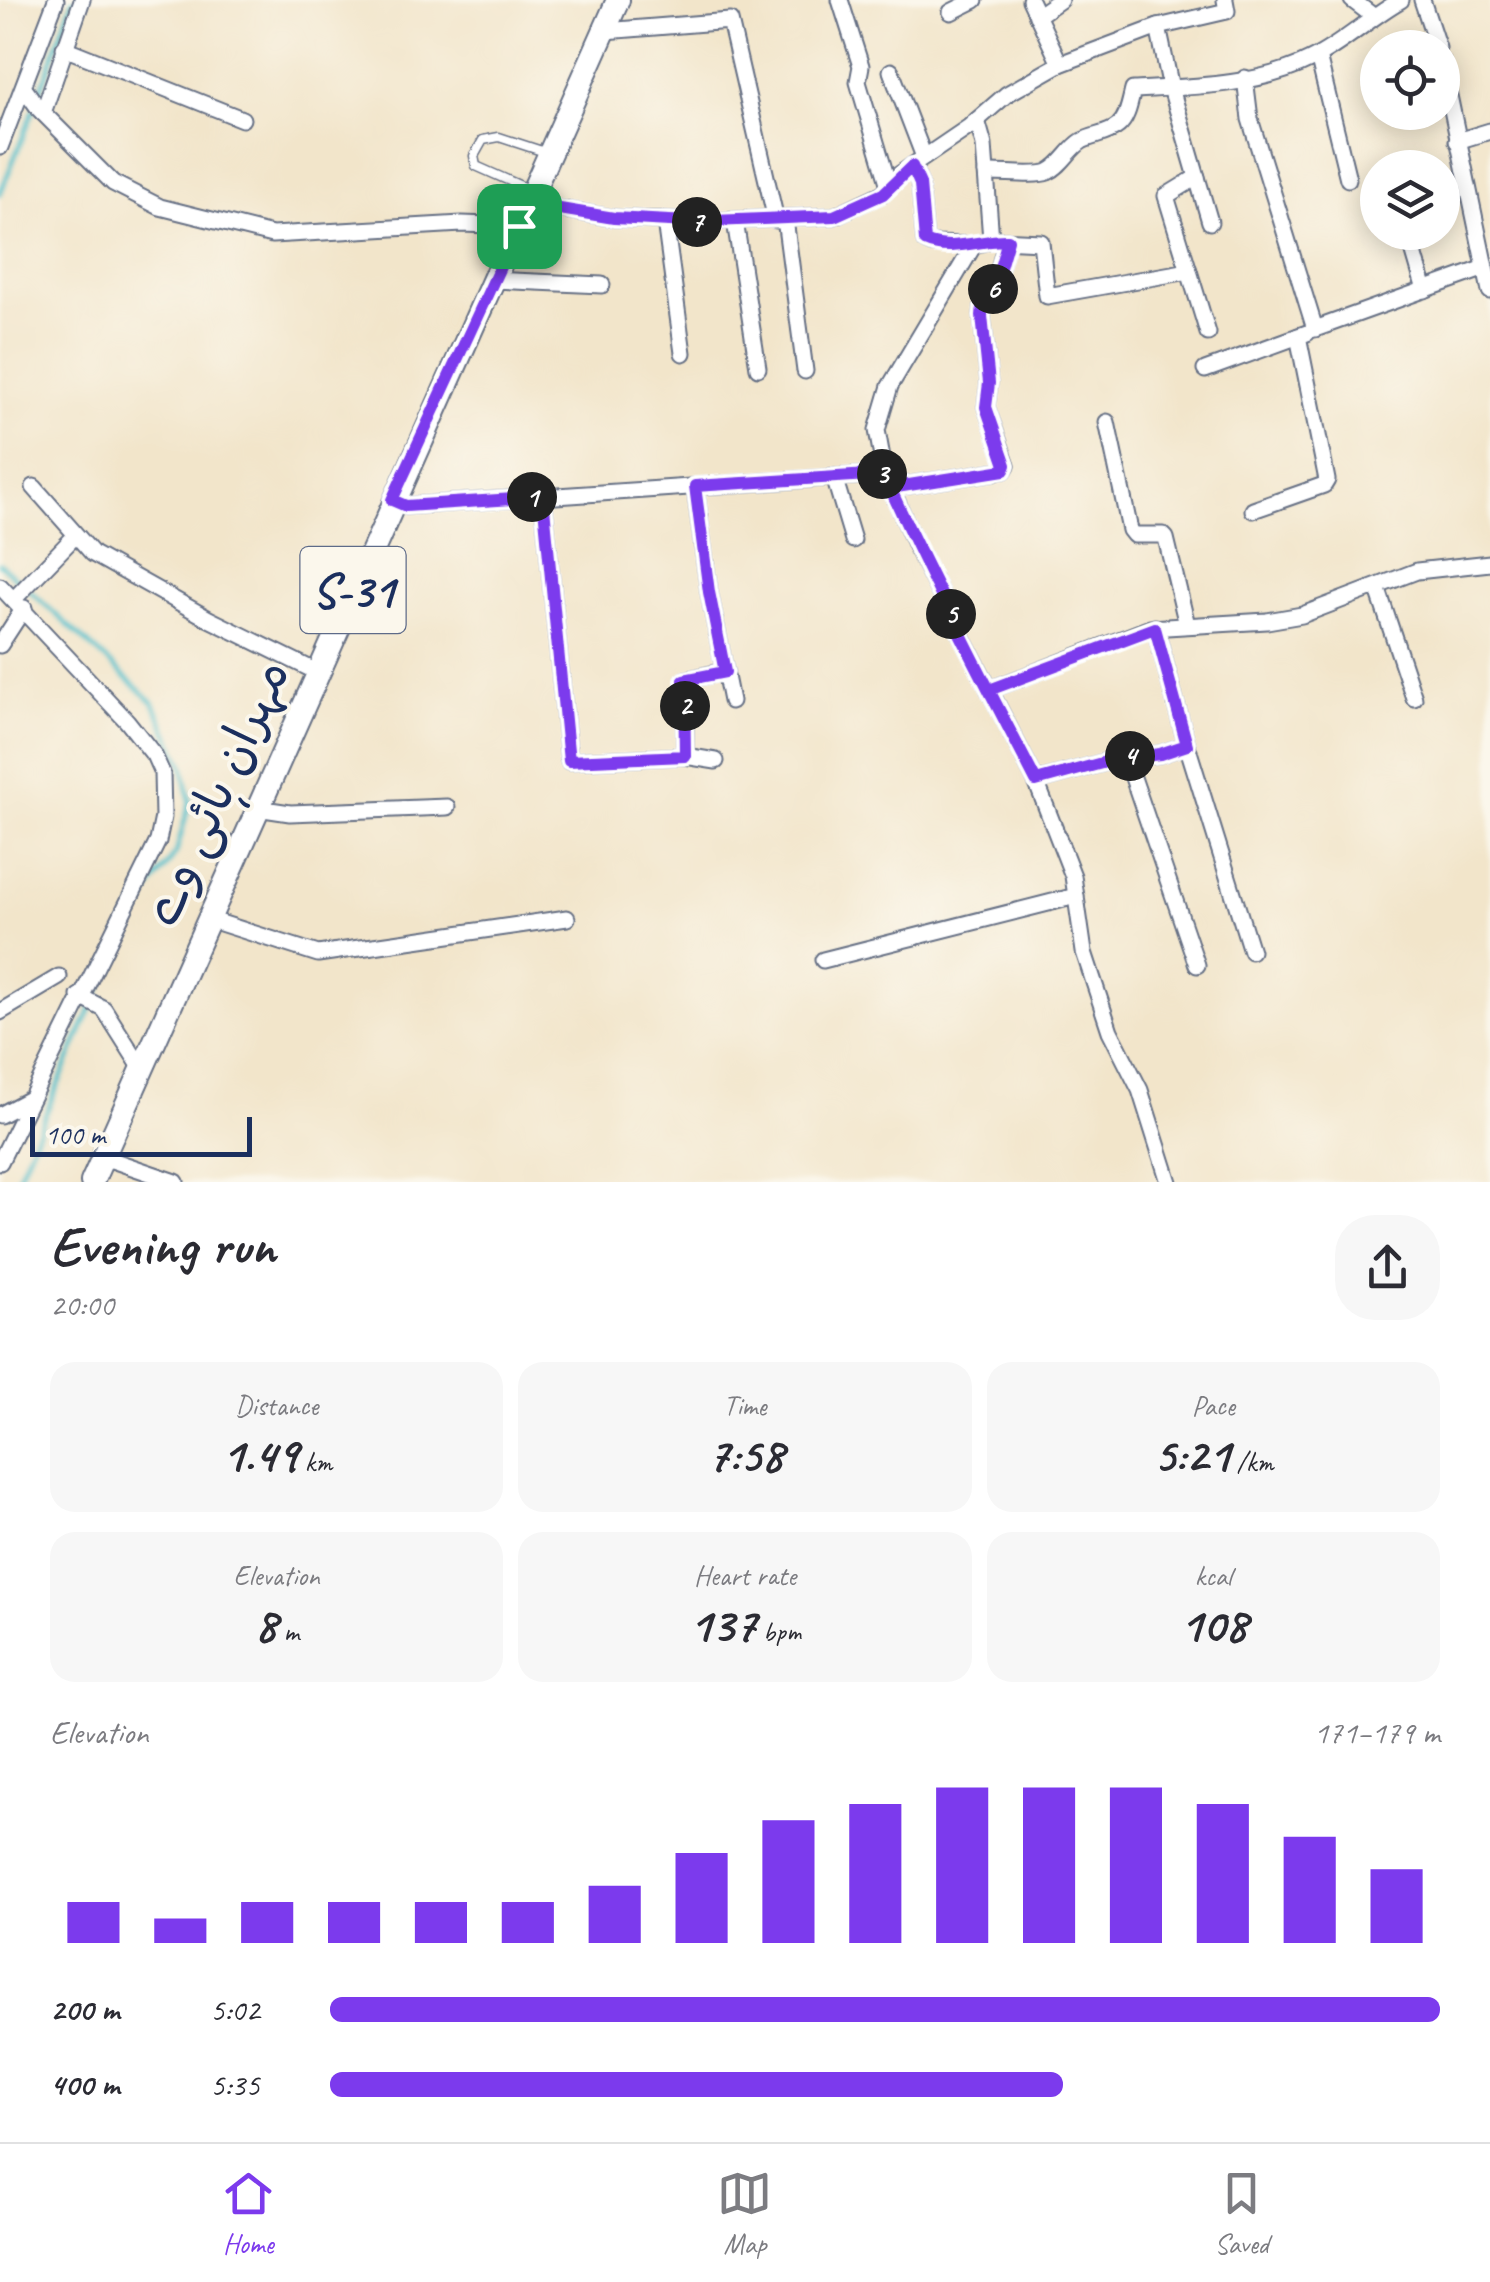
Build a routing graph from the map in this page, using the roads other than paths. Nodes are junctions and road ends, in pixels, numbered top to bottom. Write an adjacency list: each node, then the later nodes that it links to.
1 (56, 0): 24 (street)
2 (82, 0): 18 (street)
3 (618, 0): 17 (main road, مہران ہائی وے / S-31)
4 (840, 0): 37 (street)
5 (975, 0): 12 (street)
6 (1030, 0): 13 (street)
7 (1060, 0): 13 (street)
8 (1225, 0): 15 (street)
9 (1352, 0): 14 (street)
10 (1401, 0): 14 (street)
11 (1422, 0): 16 (street)
12 (951, 12)
13 (1037, 16): 20 (street)
14 (1372, 16): 19 (street)
15 (1158, 27): 20 (street); 23 (street)
16 (1432, 30)
17 (604, 31): 32 (main road, مہران ہائی وے / S-31); 39 (street)
18 (64, 48): 25 (street); 26 (street)
19 (1318, 56): 22 (street); 36 (street)
20 (1060, 64): 27 (street)
21 (891, 71): 33 (street)
22 (1244, 78): 23 (street); 53 (street)
23 (1171, 88): 34 (street); 35 (street)
24 (26, 91): 25 (street); 31 (street)
25 (41, 111): 43 (street)
26 (242, 119)
27 (977, 120): 33 (street); 34 (street)
28 (1455, 130): 30 (street)
29 (1490, 131): 30 (street)
30 (1457, 141): 47 (street)
31 (0, 147)
32 (551, 154): 38 (main road, مہران ہائی وے / S-31); 38 (lane)
33 (918, 162): 37 (street); 45 (street)
34 (986, 172): 44 (street)
35 (1197, 177): 42 (street); 48 (street)
36 (1348, 179)
37 (889, 186): 39 (street)
38 (532, 198): 40 (street); 43 (main road, مہران ہائی وے / S-31)
39 (780, 220): 41 (street); 59 (street)
40 (665, 221): 41 (street); 56 (street)
41 (735, 222): 57 (street)
42 (1210, 222)
43 (519, 226): 49 (main road, مہران ہائی وے / S-31)
44 (999, 240): 45 (street); 48 (street); 62 (street)
45 (974, 245): 62 (street)
46 (1413, 250): 51 (street)
47 (1485, 257): 51 (street); 52 (street)
48 (1188, 271): 54 (street)
49 (494, 280): 50 (street); 66 (main road, مہران ہائی وے / S-31)
50 (602, 286)
51 (1425, 290): 53 (street)
52 (1490, 291)
53 (1315, 330): 55 (street)
54 (1208, 333)
55 (1298, 336): 58 (street); 67 (street)
56 (683, 354)
57 (758, 368)
58 (1205, 370)
59 (805, 372)
60 (1106, 422): 74 (street)
61 (834, 477): 62 (street); 63 (street); 69 (street)
62 (888, 480): 79 (street)
63 (695, 486): 65 (street); 78 (street)
64 (34, 487): 68 (street)
65 (543, 497): 66 (street); 83 (street)
66 (392, 500): 77 (main road, مہران ہائی وے / S-31)
67 (1253, 510)
68 (75, 536): 73 (street); 77 (street)
69 (853, 540)
70 (1490, 563): 72 (street)
71 (0, 586): 73 (street)
72 (1377, 587): 74 (street); 80 (street)
73 (19, 604): 76 (street); 96 (street)
74 (1187, 625): 75 (street)
75 (1155, 628): 79 (street); 82 (street)
76 (0, 646)
77 (316, 672): 88 (main road, مہران ہائی وے / S-31)
78 (725, 672): 81 (street); 83 (street)
79 (989, 690): 86 (street)
80 (1414, 698)
81 (731, 701)
82 (1187, 745): 84 (street); 92 (street)
83 (685, 756): 85 (street)
84 (1126, 757): 86 (street); 94 (street)
85 (716, 761)
86 (1036, 781): 89 (street)
87 (447, 807): 88 (street)
88 (257, 808): 91 (main road, مہران ہائی وے / S-31)
89 (1076, 896): 93 (street); 105 (street)
90 (567, 918): 91 (street)
91 (208, 919): 98 (main road, مہران ہائی وے / S-31)
92 (1252, 950)
93 (824, 960)
94 (1197, 965)
95 (59, 977): 97 (street)
96 (89, 1000): 98 (street); 99 (street)
97 (2, 1006)
98 (142, 1070): 101 (main road, مہران ہائی وے / S-31)
99 (30, 1099): 100 (street); 102 (street)
100 (0, 1115)
101 (103, 1157): 103 (main road, مہران ہائی وے / S-31); 104 (street)
102 (0, 1162)
103 (92, 1182)
104 (176, 1182)
105 (1169, 1182)

